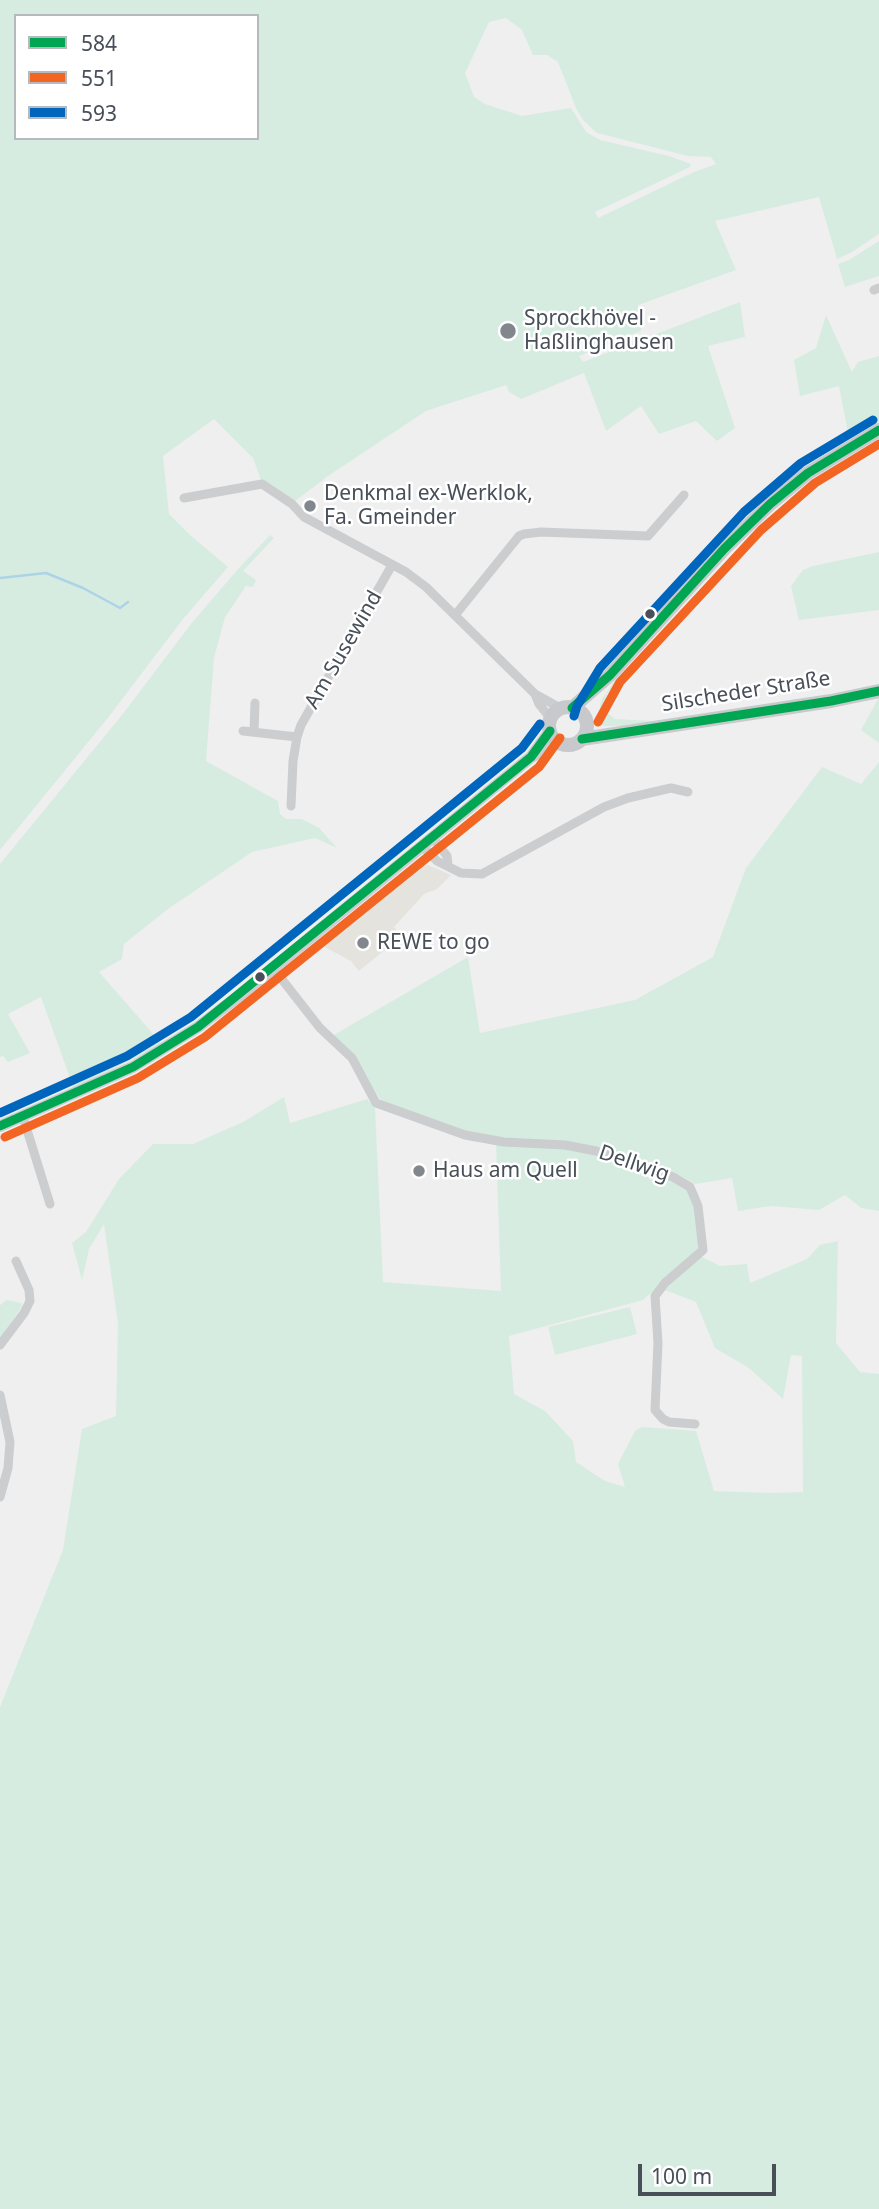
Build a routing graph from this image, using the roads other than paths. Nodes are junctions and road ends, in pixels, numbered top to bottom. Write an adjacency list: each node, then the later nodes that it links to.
1 (879, 430): 6 (main road)
2 (684, 495): 5 (street)
3 (184, 498): 4 (street)
4 (392, 565): 5 (street); 16 (street, Am Susewind)
5 (456, 614): 8 (street)
6 (610, 675): 10 (main road); 11 (main road)
7 (879, 691): 15 (main road, Silscheder Straße)
8 (536, 694): 10 (street); 13 (street)
9 (255, 703): 14 (street)
10 (567, 708): 11 (main road); 13 (main road)
11 (586, 721): 15 (main road, Silscheder Straße); 17 (main road)
12 (243, 731): 14 (street)
13 (554, 731): 17 (main road); 20 (main road)
14 (254, 732): 16 (street)
15 (619, 733): 17 (main road, Silscheder Straße)
16 (297, 737): 19 (street, Am Susewind)
17 (582, 739)
18 (688, 792): 20 (street)
19 (291, 806)
20 (428, 842): 21 (main road)
21 (273, 968): 22 (main road); 28 (street, Dellwig)
22 (23, 1117): 23 (main road); 24 (street)
23 (0, 1126)
24 (50, 1204)
25 (16, 1261): 26 (street)
26 (0, 1345)
27 (0, 1395): 29 (street)
28 (695, 1424)
29 (0, 1497)

